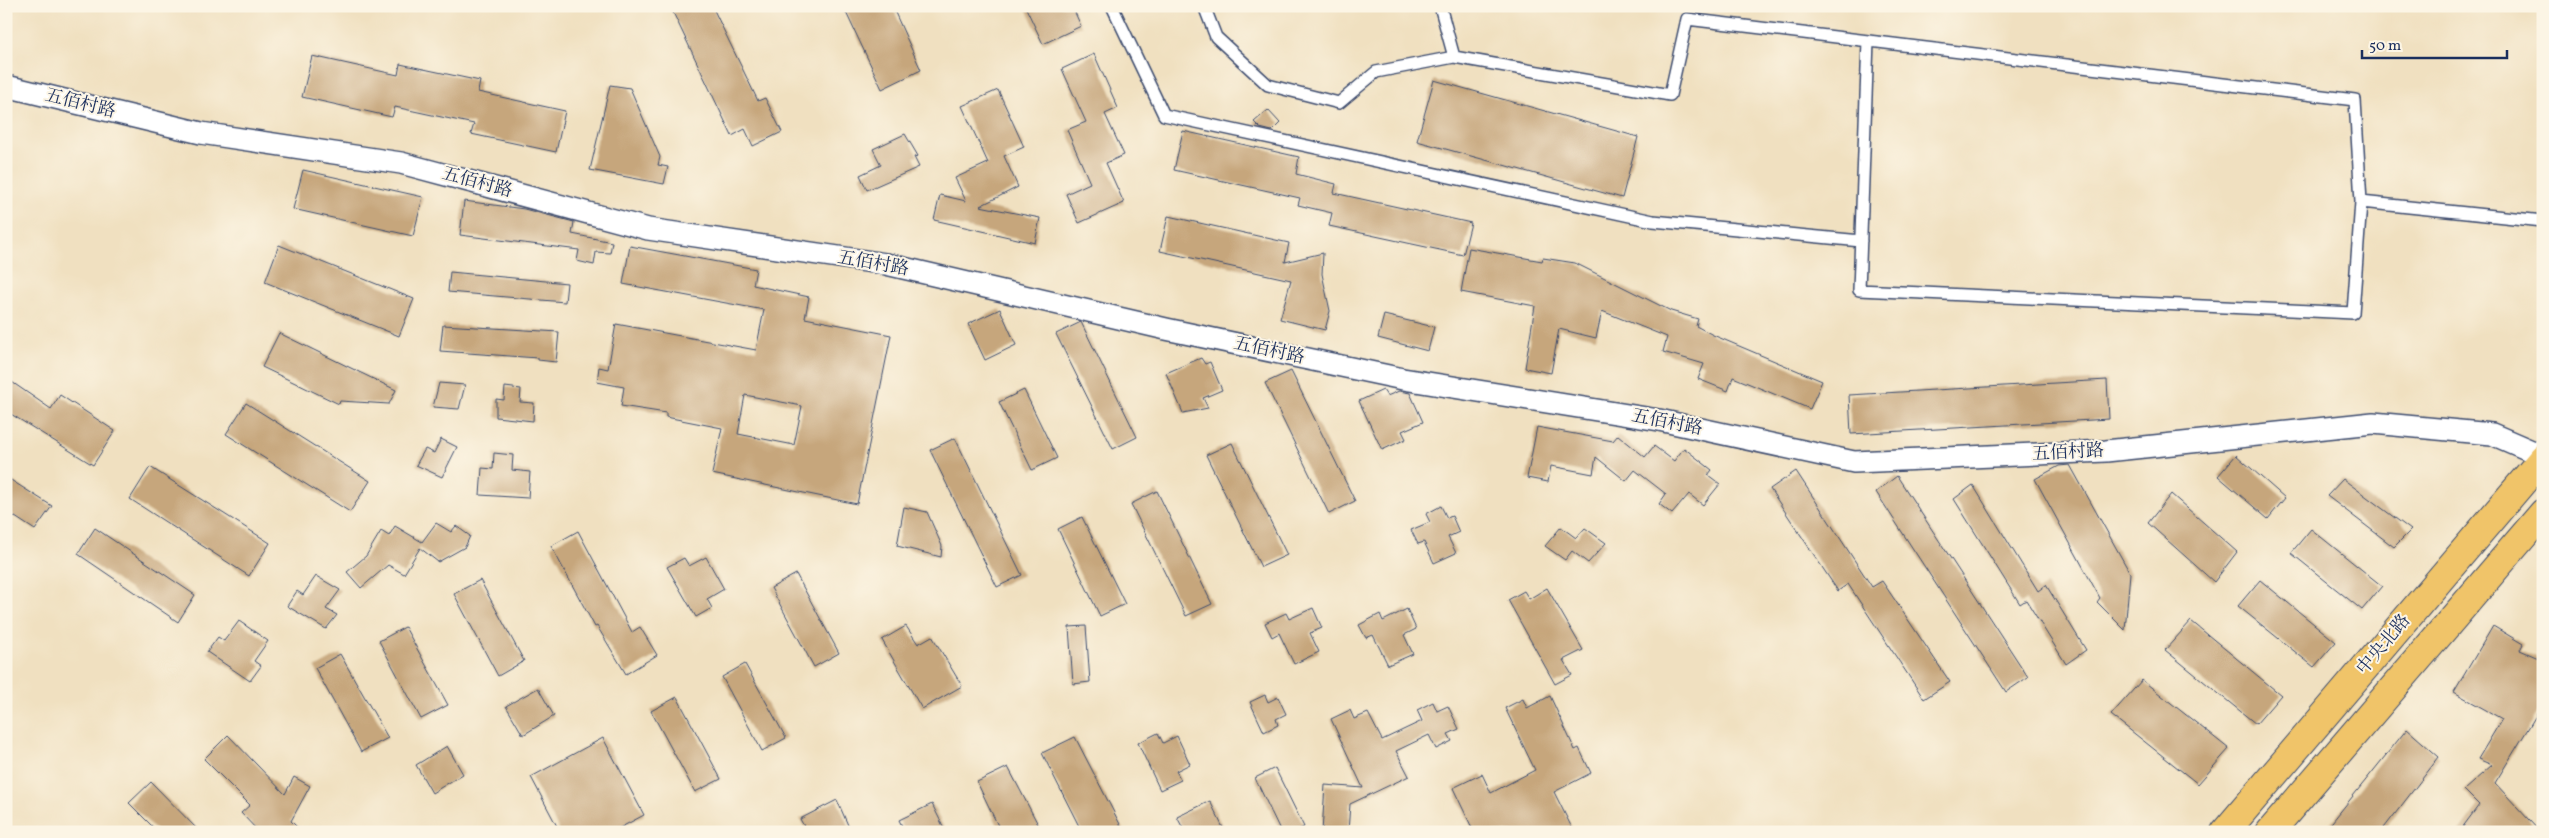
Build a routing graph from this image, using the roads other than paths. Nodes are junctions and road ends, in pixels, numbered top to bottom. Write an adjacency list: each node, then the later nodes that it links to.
1 (1112, 6): 9 (lane)
2 (1204, 6): 5 (lane)
3 (1440, 6): 5 (lane)
4 (1868, 41): 5 (lane); 7 (lane); 9 (lane)
5 (1454, 57)
6 (6, 86): 10 (street, 五佰村路)
7 (2361, 202): 8 (lane); 9 (lane)
8 (2543, 221)
9 (1861, 241)
10 (2543, 457): 12 (main road, 中央北路)
11 (2543, 514): 13 (main road, 中央北路)
12 (2225, 832)
13 (2270, 832)

